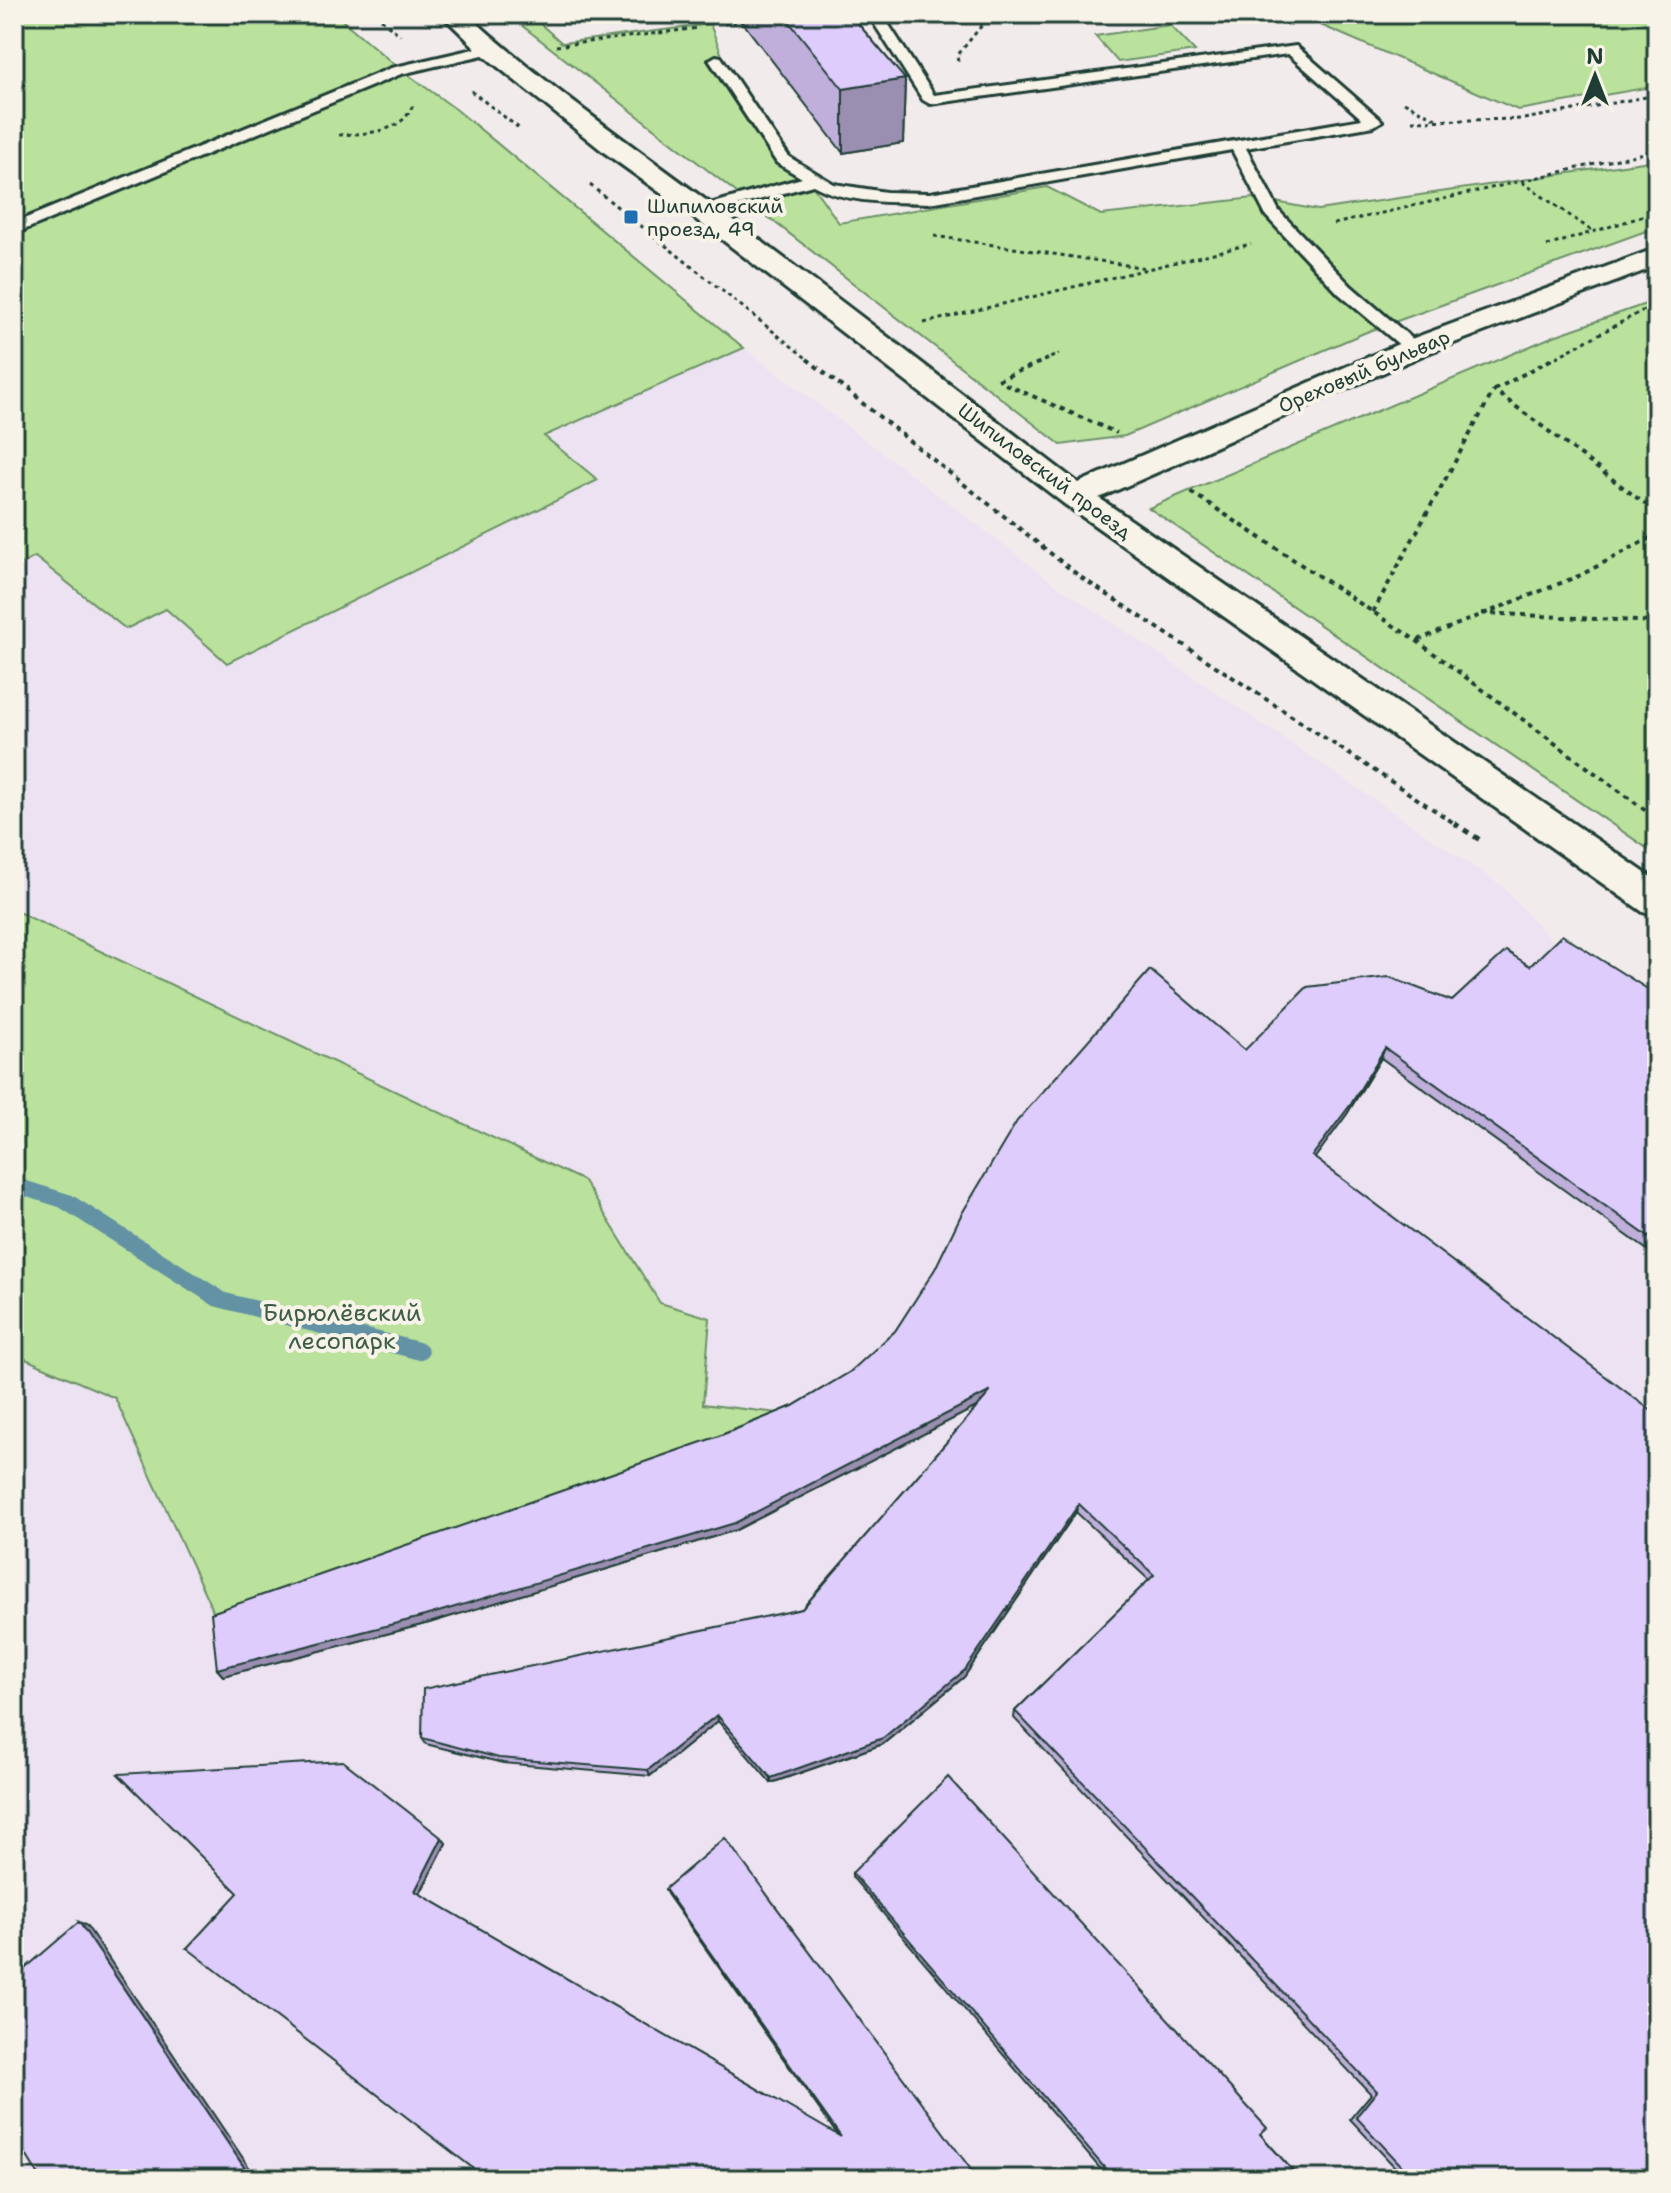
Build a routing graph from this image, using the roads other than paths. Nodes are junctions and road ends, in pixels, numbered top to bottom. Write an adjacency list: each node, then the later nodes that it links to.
1 (453, 14): 3 (main road, Шипиловский проезд)
2 (875, 14): 5 (lane)
3 (491, 49): 7 (main road, Шипиловский проезд); 8 (lane)
4 (716, 60): 6 (lane)
5 (1238, 147): 6 (lane); 10 (lane)
6 (813, 180): 7 (lane)
7 (702, 211): 11 (main road, Шипиловский проезд)
8 (14, 229)
9 (1657, 256): 10 (main road, Ореховый бульвар)
10 (1414, 348): 11 (main road, Ореховый бульвар)
11 (1075, 496): 12 (main road, Шипиловский проезд)
12 (1657, 901)

